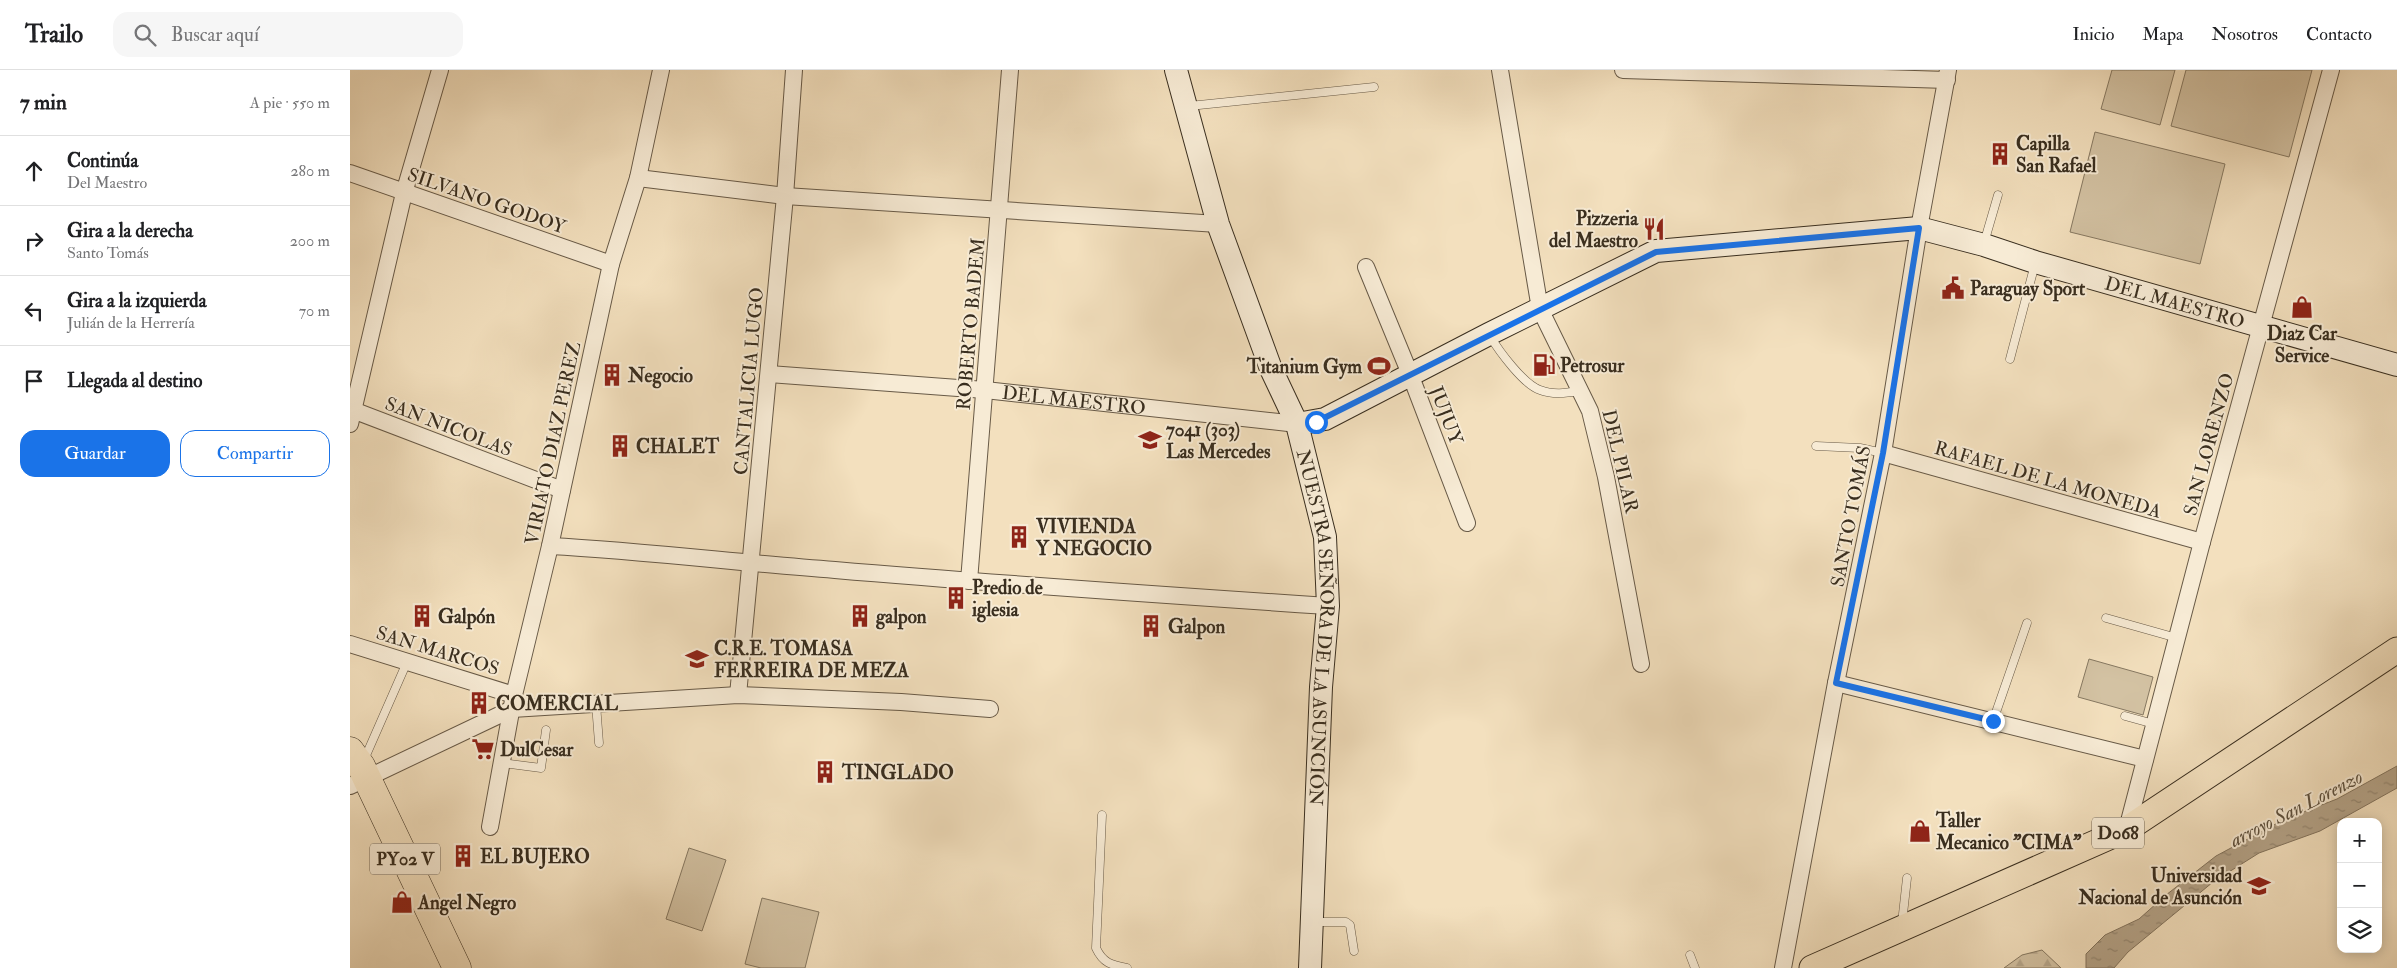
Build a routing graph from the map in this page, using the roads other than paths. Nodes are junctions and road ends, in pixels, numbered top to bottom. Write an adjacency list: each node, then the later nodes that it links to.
1 (440, 70): 15 (street)
2 (661, 70): 14 (street, VIRIATO DIAZ PEREZ)
3 (794, 70): 17 (street, CANTALICIA LUGO)
4 (1010, 70): 18 (street, ROBERTO BADEM)
5 (1176, 70): 12 (street, NUESTRA SEÑORA DE LA ASUNCIÓN)
6 (1500, 70): 25 (street, DEL PILAR)
7 (1623, 70): 9 (street)
8 (2331, 70): 26 (street, SAN LORENZO)
9 (1774, 72): 10 (street)
10 (1947, 75): 20 (street, SANTO TOMÁS)
11 (1374, 87): 12 (lane)
12 (1185, 107): 19 (street, NUESTRA SEÑORA DE LA ASUNCIÓN)
13 (350, 172): 15 (street, SILVANO GODOY)
14 (638, 178): 17 (street); 23 (street, VIRIATO DIAZ PEREZ)
15 (404, 193): 23 (street, SILVANO GODOY); 34 (street)
16 (1998, 194): 21 (lane)
17 (786, 196): 18 (street); 30 (street, CANTALICIA LUGO)
18 (1000, 210): 19 (street); 32 (street, ROBERTO BADEM)
19 (1218, 224): 35 (street, NUESTRA SEÑORA DE LA ASUNCIÓN)
20 (1919, 228): 21 (street, DEL MAESTRO); 25 (street, DEL MAESTRO); 37 (street, SANTO TOMÁS)
21 (1984, 245): 22 (street, DEL MAESTRO)
22 (2035, 262): 26 (street, DEL MAESTRO); 28 (lane)
23 (612, 264): 38 (street, VIRIATO DIAZ PEREZ)
24 (1366, 267): 31 (street, JUJUY)
25 (1540, 309): 27 (street, DEL MAESTRO); 33 (street, DEL PILAR)
26 (2261, 326): 29 (street, DEL MAESTRO); 40 (street, SAN LORENZO)
27 (1488, 334): 31 (street, DEL MAESTRO); 33 (lane)
28 (2010, 359)
29 (2397, 365)
30 (769, 374): 32 (street, DEL MAESTRO); 42 (street, CANTALICIA LUGO)
31 (1410, 374): 35 (street, DEL MAESTRO); 39 (street, JUJUY)
32 (985, 390): 35 (street, DEL MAESTRO); 43 (street, ROBERTO BADEM)
33 (1579, 392): 51 (street, DEL PILAR)
34 (351, 414): 38 (street, SAN NICOLAS)
35 (1297, 424): 44 (street, NUESTRA SEÑORA DE LA ASUNCIÓN)
36 (1816, 446): 37 (lane)
37 (1883, 453): 40 (street, RAFAEL DE LA MONEDA); 52 (street, SANTO TOMÁS)
38 (562, 490): 41 (street, VIRIATO DIAZ PEREZ)
39 (1467, 523)
40 (2202, 542): 47 (street, SAN LORENZO)
41 (550, 546): 42 (street); 54 (street, VIRIATO DIAZ PEREZ)
42 (751, 564): 43 (street); 53 (street, CANTALICIA LUGO)
43 (969, 581): 44 (street)
44 (1328, 606): 69 (street, NUESTRA SEÑORA DE LA ASUNCIÓN)
45 (2106, 618): 47 (lane)
46 (2027, 623): 58 (lane)
47 (2177, 638): 59 (street, SAN LORENZO)
48 (350, 644): 50 (street, SAN MARCOS)
49 (2397, 650): 67 (main road, D068)
50 (407, 662): 54 (street, SAN MARCOS); 64 (lane)
51 (1642, 664)
52 (1836, 683): 58 (street); 77 (street, SANTO TOMÁS)
53 (738, 695): 55 (street); 56 (street)
54 (513, 702): 55 (street); 63 (street, VIRIATO DIAZ PEREZ); 64 (street)
55 (596, 704): 61 (lane)
56 (990, 709)
57 (2125, 716): 59 (lane)
58 (1993, 721): 62 (street)
59 (2154, 724): 62 (street, SAN LORENZO)
60 (546, 730): 63 (lane)
61 (599, 743)
62 (2145, 759): 67 (street, SAN LORENZO)
63 (502, 763): 66 (street, VIRIATO DIAZ PEREZ)
64 (357, 771): 73 (highway, PY02 V)
65 (1102, 815): 74 (lane)
66 (490, 827)
67 (2127, 829): 70 (main road, D068)
68 (1907, 878): 70 (lane)
69 (1312, 922): 71 (lane); 75 (street, NUESTRA SEÑORA DE LA ASUNCIÓN)
70 (1902, 928): 78 (main road, D068)
71 (1354, 951)
72 (1690, 955): 76 (lane)
73 (457, 968)
74 (1127, 968)
75 (1310, 968)
76 (1695, 968)
77 (1783, 968)
78 (1812, 968)

